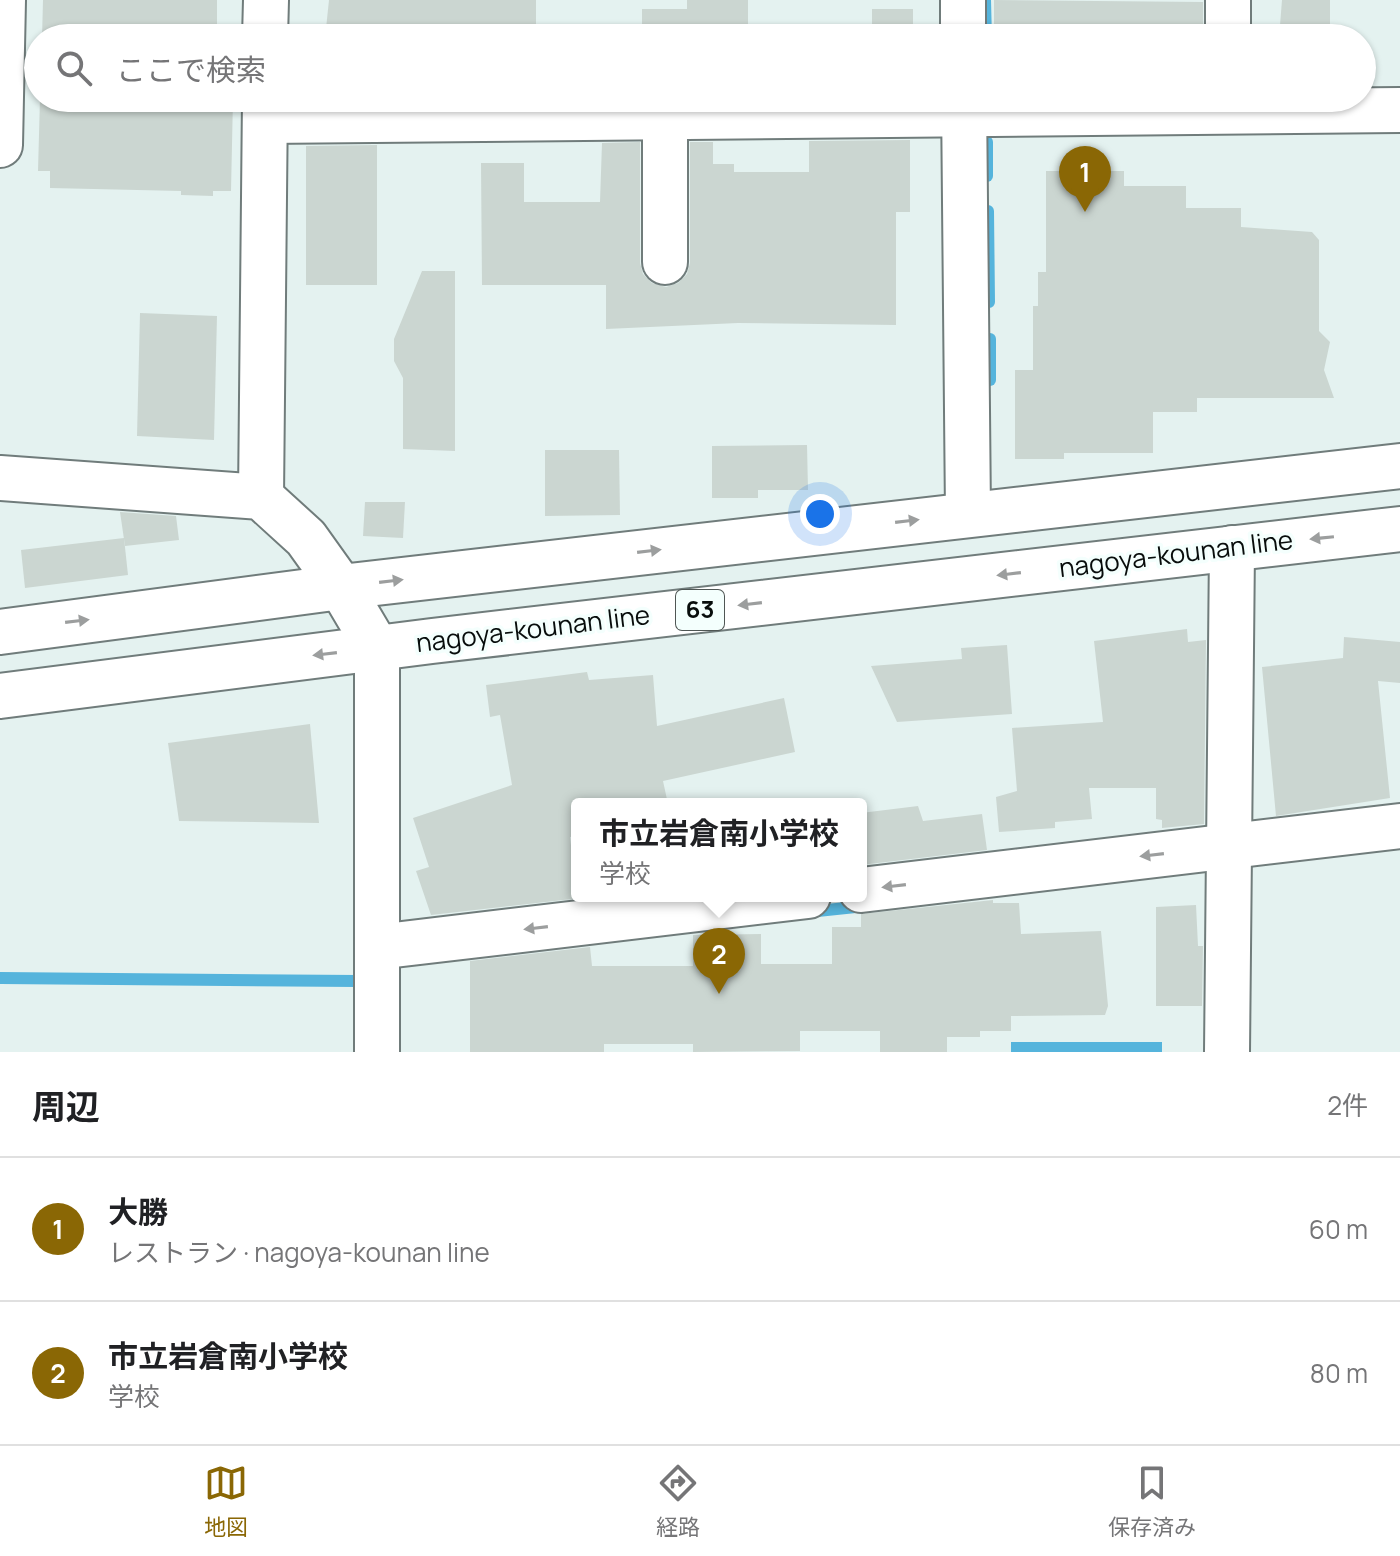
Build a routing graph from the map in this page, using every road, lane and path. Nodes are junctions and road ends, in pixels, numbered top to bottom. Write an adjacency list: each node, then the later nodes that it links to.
1 (3, 0): 15 (street)
2 (266, 0): 5 (street)
3 (963, 0): 6 (street)
4 (1228, 0): 7 (street)
5 (265, 24)
6 (963, 24)
7 (1228, 24)
8 (1376, 109): 9 (street)
9 (1400, 110)
10 (265, 112): 19 (street)
11 (415, 112): 14 (street)
12 (801, 112): 14 (street)
13 (964, 112): 20 (street)
14 (665, 117): 16 (street)
15 (0, 145)
16 (665, 262)
17 (1400, 466): 20 (street)
18 (0, 478): 19 (street)
19 (261, 497): 23 (street)
20 (968, 514): 23 (street, one-way to 20)
21 (1400, 529): 22 (street, nagoya-kounan line / 63, one-way to 22)
22 (1232, 548): 25 (street, nagoya-kounan line / 63, one-way to 25); 28 (street)
23 (341, 587): 24 (street, one-way to 23); 25 (street)
24 (0, 632)
25 (377, 648): 26 (street, nagoya-kounan line / 63, one-way to 26); 31 (street)
26 (0, 696)
27 (1400, 826): 28 (street)
28 (1229, 846): 29 (street, one-way to 29); 33 (street)
29 (867, 889)
30 (757, 902): 31 (street, one-way to 31)
31 (377, 947): 32 (street)
32 (377, 1052)
33 (1227, 1052)

